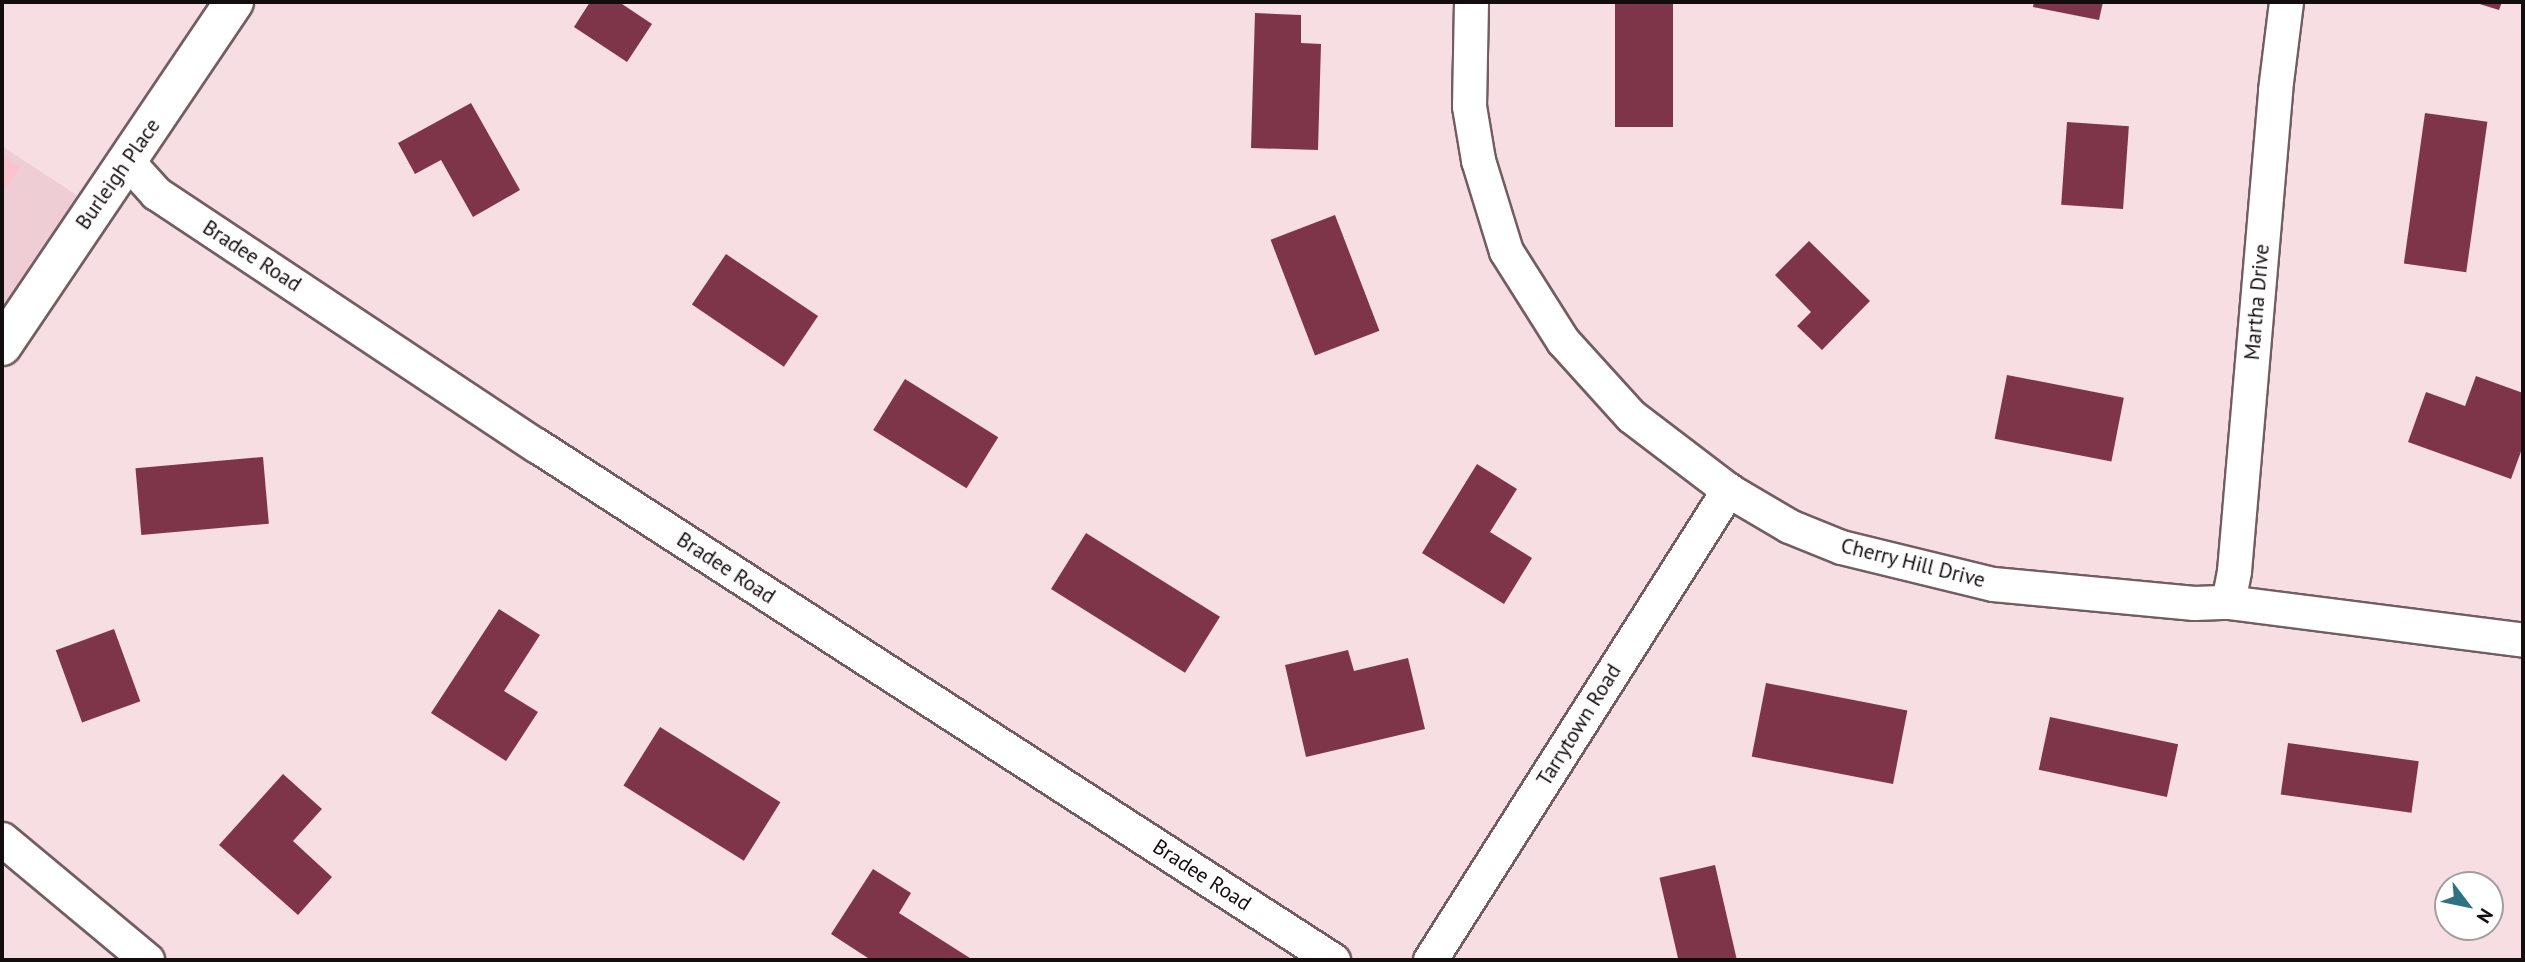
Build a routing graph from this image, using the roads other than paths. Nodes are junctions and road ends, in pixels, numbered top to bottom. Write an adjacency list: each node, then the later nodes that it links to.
1 (234, 2): 4 (street, Burleigh Place)
2 (1471, 2): 6 (street, Cherry Hill Drive)
3 (2286, 2): 7 (street, Martha Drive)
4 (128, 162): 5 (street, Burleigh Place); 11 (street, Bradee Road)
5 (2, 346)
6 (1728, 490): 7 (street, Cherry Hill Drive); 12 (street, Tarrytown Road)
7 (2228, 601): 8 (street, Cherry Hill Drive)
8 (2523, 640)
9 (2, 839): 10 (street)
10 (147, 960)
11 (1334, 960)
12 (1430, 960)

